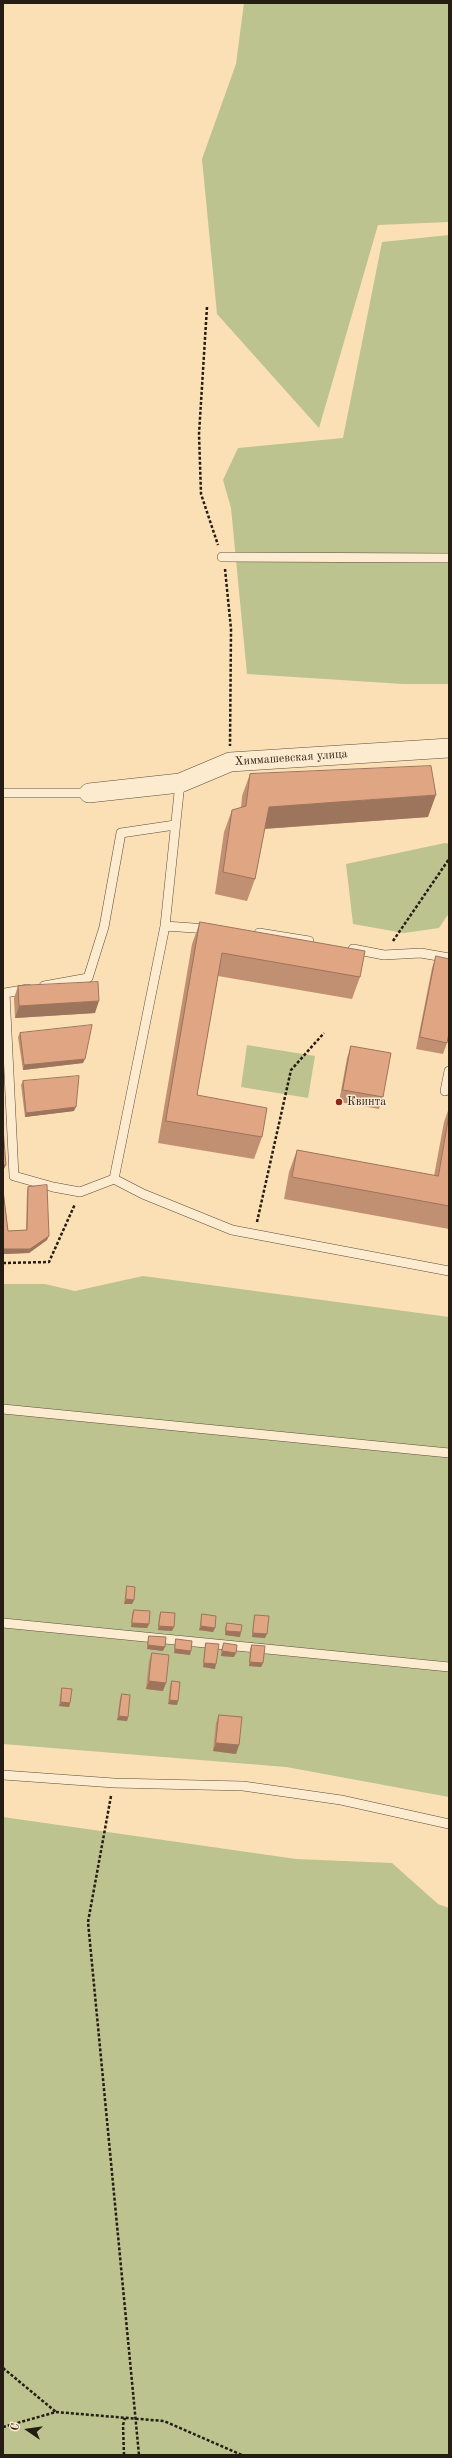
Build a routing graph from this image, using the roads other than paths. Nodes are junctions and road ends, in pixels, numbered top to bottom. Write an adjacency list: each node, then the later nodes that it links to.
1 (222, 557): 2 (lane)
2 (449, 558)
3 (449, 748): 4 (street, Химмашевская улица)
4 (180, 783): 6 (street, Химмашевская улица); 7 (lane)
5 (3, 793): 6 (lane)
6 (89, 793)
7 (175, 825): 8 (lane); 16 (lane)
8 (165, 926): 9 (lane); 16 (lane)
9 (220, 930)
10 (251, 933): 11 (lane)
11 (321, 943)
12 (345, 948): 13 (lane)
13 (449, 958)
14 (449, 1071): 15 (lane)
15 (445, 1091)
16 (114, 1179): 17 (lane)
17 (449, 1271)
18 (3, 1409): 19 (lane)
19 (449, 1453)
20 (3, 1624): 21 (lane)
21 (449, 1667)
22 (3, 1775): 23 (lane)
23 (449, 1824)

